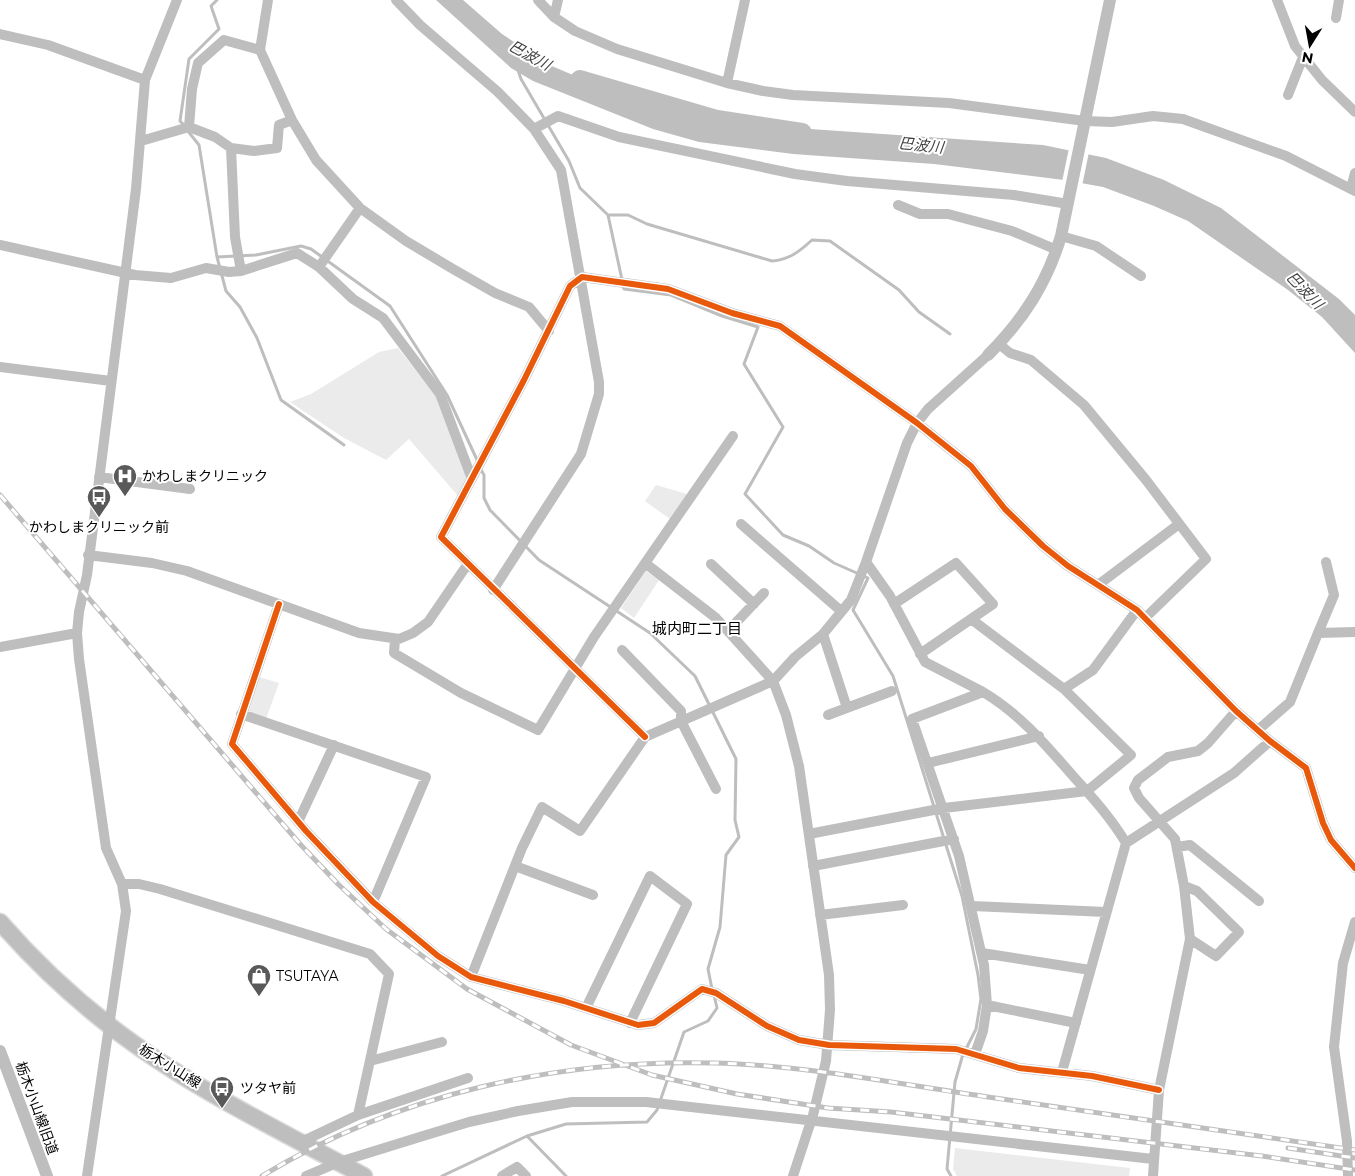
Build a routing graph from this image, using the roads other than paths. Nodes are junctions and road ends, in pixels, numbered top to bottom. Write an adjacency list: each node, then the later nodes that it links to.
1 (178, 0): 15 (street)
2 (268, 0): 13 (street)
3 (396, 0): 22 (street)
4 (538, 0): 10 (street)
5 (558, 0): 10 (street)
6 (745, 0): 16 (street)
7 (1110, 0): 20 (street)
8 (1277, 0): 14 (street)
9 (1339, 0): 11 (street)
10 (554, 17): 16 (street)
11 (1336, 18)
12 (0, 34): 15 (street)
13 (260, 50): 19 (street); 21 (street)
14 (1304, 57): 17 (street); 18 (street)
15 (145, 80): 23 (street)
16 (727, 83): 20 (street)
17 (1288, 95)
18 (1355, 112)
19 (292, 120): 24 (street); 29 (street)
20 (1085, 120): 26 (street); 27 (street)
21 (189, 127): 23 (street); 24 (street)
22 (534, 128): 27 (street); 37 (street)
23 (141, 141): 34 (street)
24 (231, 148): 35 (street)
25 (1355, 173): 26 (street)
26 (1353, 190)
27 (1068, 201): 30 (street)
28 (898, 205): 32 (street)
29 (360, 208): 33 (street); 38 (street)
30 (1061, 236): 32 (street); 36 (street)
31 (0, 245): 34 (street)
32 (1057, 250): 39 (street)
33 (318, 267): 35 (street); 46 (street)
34 (124, 271): 35 (street); 42 (street)
35 (241, 271)
36 (1141, 276)
37 (582, 277): 38 (street); 43 (street); 57 (street)
38 (549, 330): 46 (street)
39 (999, 344): 40 (street); 49 (street)
40 (988, 355): 43 (street)
41 (0, 367): 42 (street)
42 (111, 381): 45 (street)
43 (917, 424): 51 (street); 56 (street)
44 (734, 436): 53 (street)
45 (99, 477): 47 (street); 50 (street)
46 (472, 479): 55 (street)
47 (190, 489)
48 (741, 524): 62 (street)
49 (1180, 524): 56 (street); 63 (street)
50 (88, 555): 59 (street); 67 (street)
51 (866, 562): 61 (street); 62 (street)
52 (1326, 562): 68 (street)
53 (645, 564): 65 (street); 74 (street)
54 (711, 564): 60 (street)
55 (467, 566): 57 (street); 70 (street)
56 (1098, 585): 63 (street)
57 (494, 590): 74 (street)
58 (764, 593): 60 (street)
59 (279, 604): 70 (street); 81 (street)
60 (754, 604): 65 (street)
61 (894, 604): 64 (street); 73 (street)
62 (841, 611): 69 (street)
63 (1141, 614): 76 (street); 80 (street)
64 (971, 619): 73 (street); 76 (street)
65 (728, 631): 75 (street)
66 (1355, 632): 68 (street)
67 (77, 633): 71 (street); 102 (street)
68 (1318, 633): 84 (street)
69 (822, 634): 75 (street); 79 (street)
70 (395, 639): 74 (street)
71 (0, 647)
72 (622, 650): 83 (street)
73 (920, 654): 78 (street)
74 (574, 667): 86 (street)
75 (773, 680): 83 (street); 95 (street)
76 (1064, 689): 91 (street)
77 (892, 691): 79 (street)
78 (983, 692): 85 (street); 89 (street)
79 (847, 708): 82 (street)
80 (1236, 711): 84 (street); 94 (street)
81 (241, 714): 88 (street); 93 (street)
82 (828, 715)
83 (681, 721): 86 (street); 90 (street)
84 (1258, 730): 87 (street)
85 (1038, 736): 89 (street); 91 (street)
86 (645, 737): 99 (street)
87 (1270, 741): 94 (street); 101 (street)
88 (334, 745): 93 (street); 106 (street)
89 (928, 763): 92 (street)
90 (716, 789)
91 (1087, 791): 92 (street); 97 (street)
92 (944, 808): 95 (street); 96 (street)
93 (298, 822): 106 (street)
94 (1161, 822): 97 (street); 98 (street)
95 (809, 834): 100 (street)
96 (954, 840): 100 (street); 108 (street)
97 (1126, 843): 109 (street)
98 (1177, 847): 103 (street); 105 (street)
99 (515, 866): 104 (street); 116 (street)
100 (813, 866): 110 (street)
101 (1355, 868)
102 (122, 884): 121 (street); 126 (street)
103 (1184, 886): 113 (street); 113 (street)
104 (593, 895)
105 (1259, 901)
106 (373, 902): 116 (street)
107 (903, 905): 110 (street)
108 (972, 906): 109 (street); 114 (street)
109 (1106, 912): 115 (street)
110 (820, 915): 123 (street)
111 (0, 922): 121 (main road, 栃木小山線)
112 (1355, 922): 143 (street)
113 (1190, 939): 129 (street)
114 (982, 953): 115 (street); 117 (street)
115 (1090, 970): 120 (street)
116 (471, 977): 118 (street)
117 (987, 1005): 120 (street); 125 (street)
118 (586, 1008): 119 (street); 119 (street)
119 (630, 1023): 123 (street)
120 (1076, 1023): 127 (street)
121 (110, 1026): 132 (main road, 栃木小山線); 136 (street)
122 (442, 1042): 126 (street)
123 (829, 1045): 125 (street); 131 (street)
124 (0, 1051): 135 (street, 栃木小山線旧道)
125 (975, 1054): 127 (street)
126 (370, 1061): 130 (street)
127 (1062, 1072): 129 (street)
128 (468, 1078): 130 (street)
129 (1159, 1090): 133 (street)
130 (358, 1115): 132 (street)
131 (811, 1121): 133 (street); 134 (street); 141 (street)
132 (301, 1142): 134 (main road, 栃木小山線)
133 (1152, 1159): 142 (street)
134 (339, 1162): 137 (street); 138 (main road, 栃木小山線)
135 (47, 1176)
136 (87, 1176)
137 (306, 1176)
138 (364, 1176)
139 (502, 1176): 140 (street)
140 (526, 1176)
141 (792, 1176)
142 (1153, 1176)
143 (1348, 1176)

